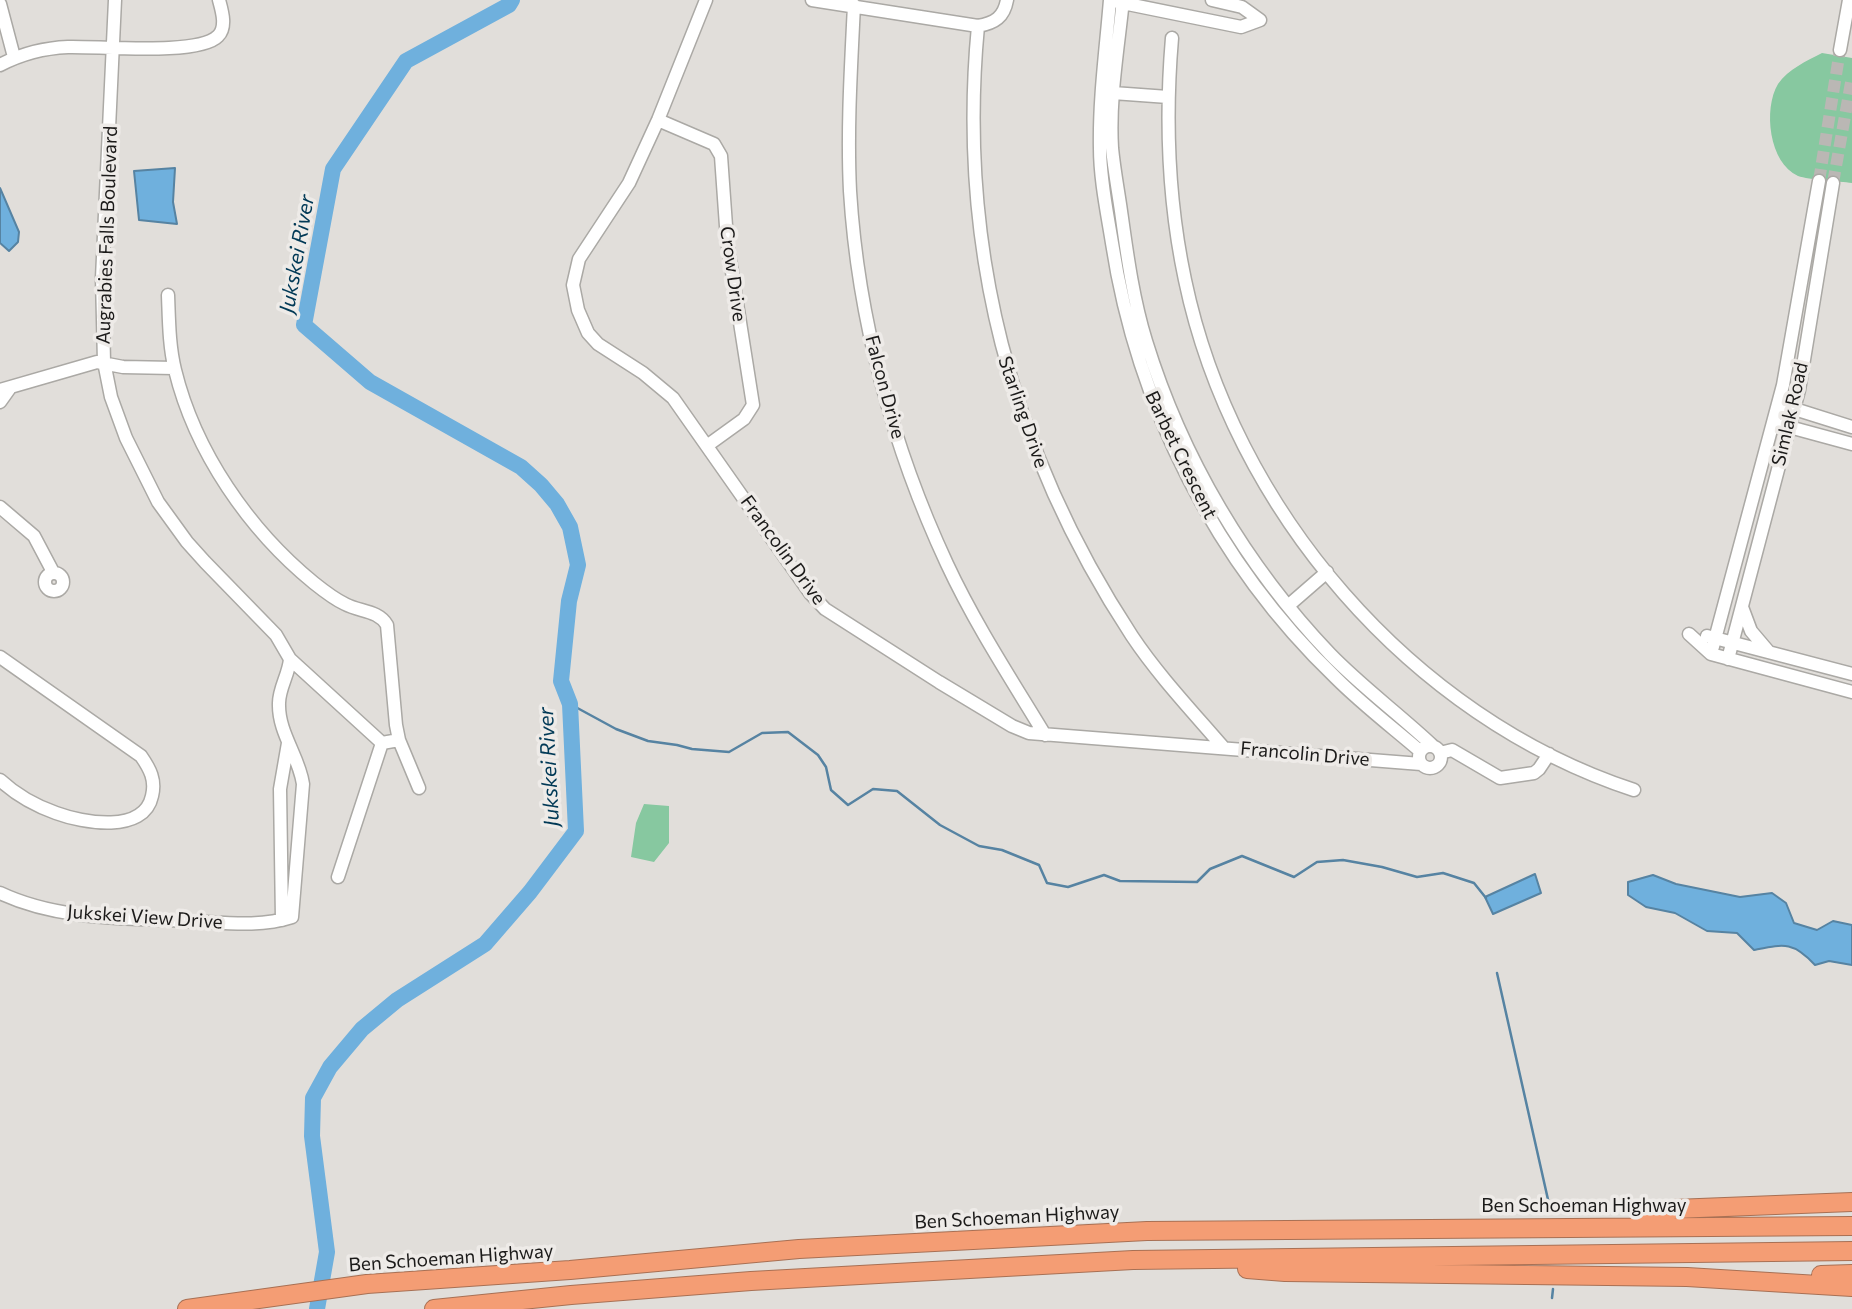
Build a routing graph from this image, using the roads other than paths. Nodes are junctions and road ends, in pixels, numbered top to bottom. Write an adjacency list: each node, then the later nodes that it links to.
1 (115, 0): 13 (street, Augrabies Falls Boulevard)
2 (219, 0): 13 (street)
3 (706, 0): 19 (street, Francolin Drive)
4 (812, 0): 10 (street)
5 (1007, 0): 11 (street)
6 (1212, 0): 8 (street)
7 (1849, 0): 14 (street)
8 (1116, 1): 17 (street, Barbet Crescent); 20 (street, Barbet Crescent)
9 (0, 4): 15 (street)
10 (854, 5): 11 (street); 55 (street, Falcon Drive)
11 (978, 26): 59 (street, Starling Drive)
12 (1172, 38): 18 (street)
13 (114, 48): 15 (street); 25 (street, Augrabies Falls Boulevard)
14 (1840, 50)
15 (14, 57): 16 (street)
16 (0, 65)
17 (1113, 93): 18 (street); 20 (street, Barbet Crescent)
18 (1168, 97): 42 (street)
19 (658, 120): 37 (street, Crow Drive); 37 (street, Francolin Drive)
20 (1106, 149): 23 (street, Barbet Crescent)
21 (1819, 181): 31 (street, Simlak Road)
22 (1833, 183): 32 (street, Simlak Road)
23 (1123, 270): 27 (street, Barbet Crescent); 28 (street, Barbet Crescent)
24 (168, 295): 26 (street)
25 (104, 362): 26 (street); 29 (street); 51 (street, Augrabies Falls Boulevard)
26 (174, 368): 56 (street)
27 (1162, 386): 28 (street); 38 (street, Barbet Crescent)
28 (1148, 388): 39 (street, Barbet Crescent)
29 (5, 389): 30 (street)
30 (0, 402)
31 (1778, 404): 32 (street); 33 (street, Simlak Road)
32 (1793, 408): 34 (street, Simlak Road); 35 (street)
33 (1772, 423): 34 (street); 46 (street, Simlak Road)
34 (1789, 427): 36 (street); 45 (street, Simlak Road)
35 (1852, 427)
36 (1852, 444)
37 (708, 445): 55 (street, Francolin Drive)
38 (1200, 472): 39 (street); 43 (street, Barbet Crescent)
39 (1187, 477): 43 (street, Barbet Crescent)
40 (0, 507): 41 (street)
41 (53, 572)
42 (1327, 572): 44 (street); 61 (street)
43 (1266, 587): 44 (street, Barbet Crescent); 62 (street, Barbet Crescent)
44 (1289, 605): 60 (street, Barbet Crescent)
45 (1742, 607): 47 (street, Simlak Road); 48 (street)
46 (1714, 637): 47 (street); 49 (street, Simlak Road); 49 (street)
47 (1732, 642): 48 (street); 52 (street, Simlak Road)
48 (1770, 652): 53 (street)
49 (1711, 654): 52 (street)
50 (0, 657): 63 (street)
51 (290, 659): 57 (street); 58 (street, Augrabies Falls Boulevard)
52 (1728, 659): 54 (street)
53 (1852, 674)
54 (1852, 692)
55 (1045, 735): 59 (street, Francolin Drive)
56 (399, 740): 58 (street); 64 (street)
57 (288, 743): 66 (street); 67 (street)
58 (382, 743): 68 (street)
59 (1223, 747): 62 (street, Francolin Drive)
60 (1436, 749): 61 (street); 62 (street); 62 (street)
61 (1549, 754): 65 (street)
62 (1420, 757)
63 (0, 780)
64 (419, 788)
65 (1634, 790)
66 (280, 814): 67 (street); 70 (street)
67 (300, 815): 70 (street)
68 (338, 877)
69 (0, 894): 70 (street, Jukskei View Drive)
70 (287, 919)
71 (1852, 1202): 72 (highway)
72 (1635, 1226): 73 (highway, Ben Schoeman Highway); 79 (highway, Ben Schoeman Highway)
73 (1852, 1226)
74 (1852, 1251): 75 (highway)
75 (1133, 1260): 77 (highway); 80 (highway)
76 (1852, 1274): 77 (highway)
77 (1687, 1277): 78 (highway)
78 (1852, 1287)
79 (187, 1309)
80 (434, 1309)

